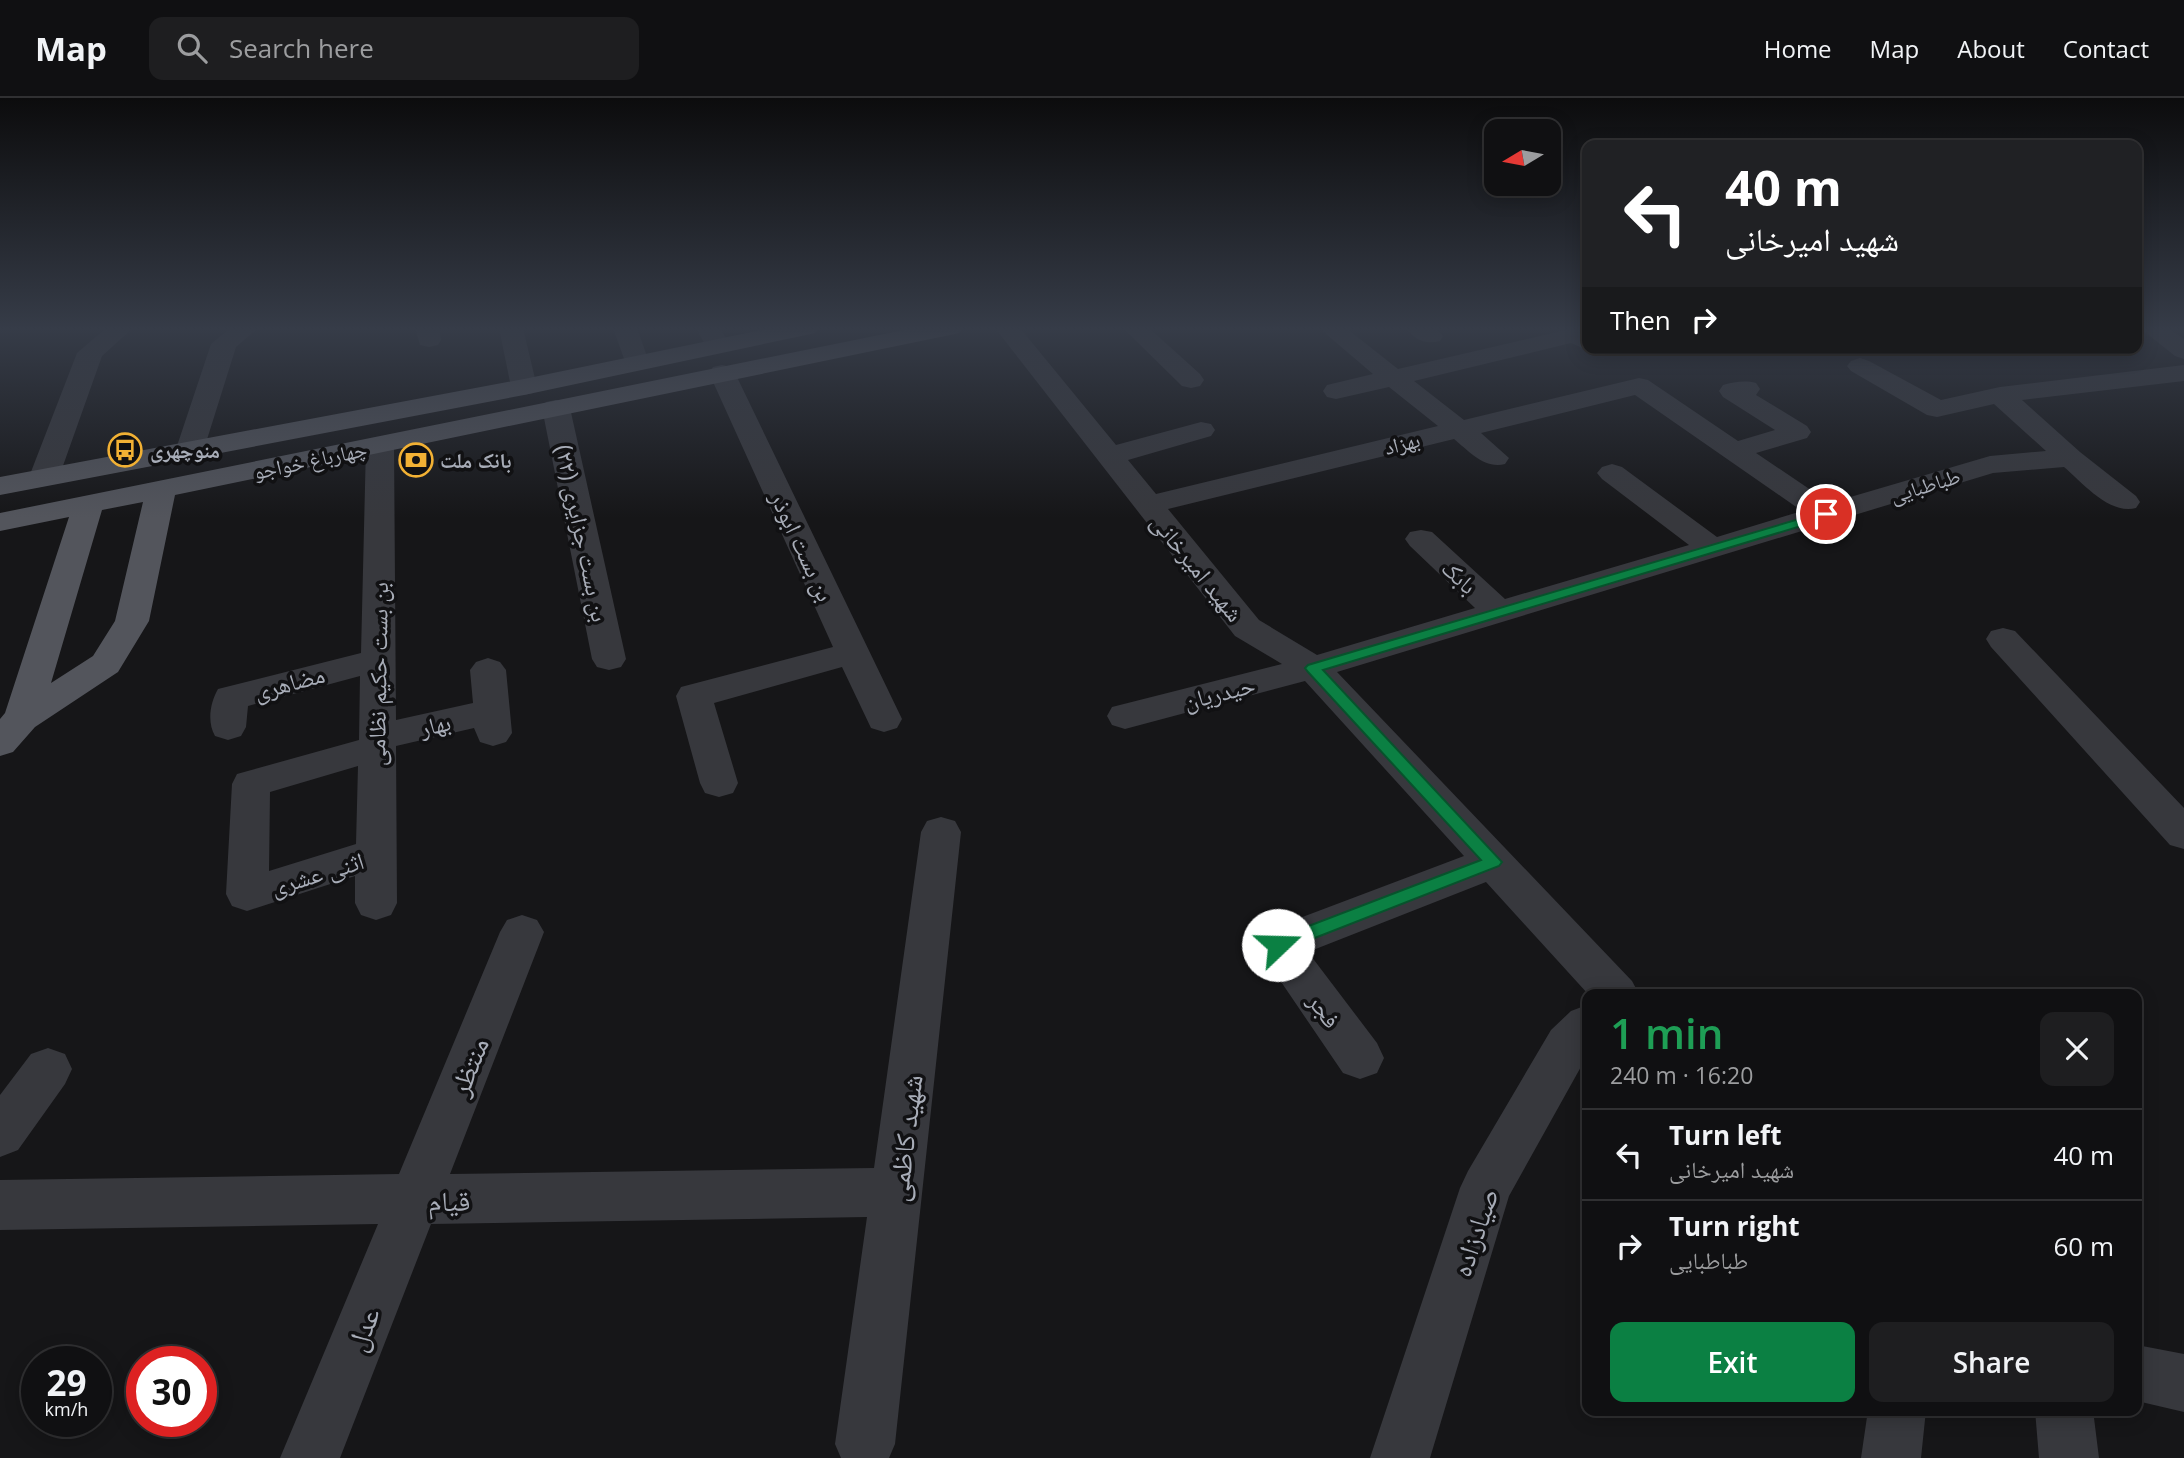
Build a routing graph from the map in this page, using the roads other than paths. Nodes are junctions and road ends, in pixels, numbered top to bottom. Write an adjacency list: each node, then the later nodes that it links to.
1 (75, 391): 24 (street)
2 (209, 391): 18 (street)
3 (500, 391): 18 (main road, چهارباغ خواجو)
4 (601, 391): 14 (main road, چهارباغ خواجو)
5 (740, 391): 38 (street, بن بست ابوذر)
6 (1058, 391): 20 (street, شهید امیرخانی)
7 (1412, 391): 15 (street)
8 (1616, 391): 15 (street, بهزاد)
9 (1647, 391): 19 (street, بهزاد)
10 (1733, 391): 19 (street)
11 (1905, 391): 13 (street)
12 (2030, 391): 13 (street)
13 (2000, 395): 22 (street)
14 (556, 408): 17 (main road, چهارباغ خواجو); 39 (street, بن بست جزایری (۲۲))
15 (1460, 429): 21 (street); 28 (street, بهزاد)
16 (1200, 430): 20 (street)
17 (380, 445): 26 (main road, چهارباغ خواجو); 40 (street, بن بست حکیم نظامی)
18 (190, 449): 24 (main road, چهارباغ خواجو)
19 (1733, 451): 31 (street, بهزاد)
20 (1109, 456): 28 (street, شهید امیرخانی)
21 (1495, 458)
22 (2070, 458): 27 (street); 31 (street, طباطبایی)
23 (1612, 473): 35 (street)
24 (41, 478): 25 (main road, چهارباغ خواجو); 29 (main road)
25 (0, 486)
26 (161, 491): 30 (main road, چهارباغ خواجو); 46 (main road)
27 (2125, 502)
28 (1149, 505): 41 (street, شهید امیرخانی)
29 (0, 506): 32 (main road)
30 (88, 506): 32 (main road, چهارباغ خواجو); 46 (main road)
31 (1826, 514): 35 (street, طباطبایی)
32 (37, 515): 33 (main road, چهارباغ خواجو)
33 (0, 522)
34 (1421, 539): 36 (street, بابک)
35 (1713, 548): 36 (street, طباطبایی)
36 (1499, 612): 41 (street, طباطبایی)
37 (2003, 639): 50 (street)
38 (853, 653): 44 (street, بن بست ابوذر); 48 (street)
39 (609, 659)
40 (377, 660): 45 (street, مضاهری); 47 (street, بن بست حکیم نظامی)
41 (1313, 668): 43 (street, حیدریان); 52 (street, شهید امیرخانی)
42 (488, 670): 47 (street, بهار)
43 (1125, 716)
44 (884, 719)
45 (228, 727)
46 (11, 730)
47 (376, 742): 51 (street, بن بست حکیم نظامی); 51 (street, اثنی عشری)
48 (719, 783)
49 (941, 832): 60 (street, شهید کاظمی)
50 (2184, 834)
51 (376, 854): 53 (street, بن بست حکیم نظامی)
52 (1493, 862): 55 (street, شهید امیرخانی); 57 (street, فجر)
53 (376, 903)
54 (522, 932): 61 (street, منتظر)
55 (1611, 989)
56 (1582, 1030): 69 (street, صیادزاده)
57 (1360, 1058)
58 (48, 1069): 59 (street)
59 (0, 1135)
60 (898, 1192): 61 (street, قیام); 67 (street, شهید کاظمی)
61 (414, 1200): 62 (street, قیام); 68 (street, عدل)
62 (0, 1205)
63 (2142, 1374): 64 (street)
64 (2184, 1383)
65 (1896, 1416): 70 (street)
66 (2065, 1416): 71 (street)
67 (865, 1444)
68 (310, 1458)
69 (1400, 1458)
70 (1891, 1458)
71 (2069, 1458)

